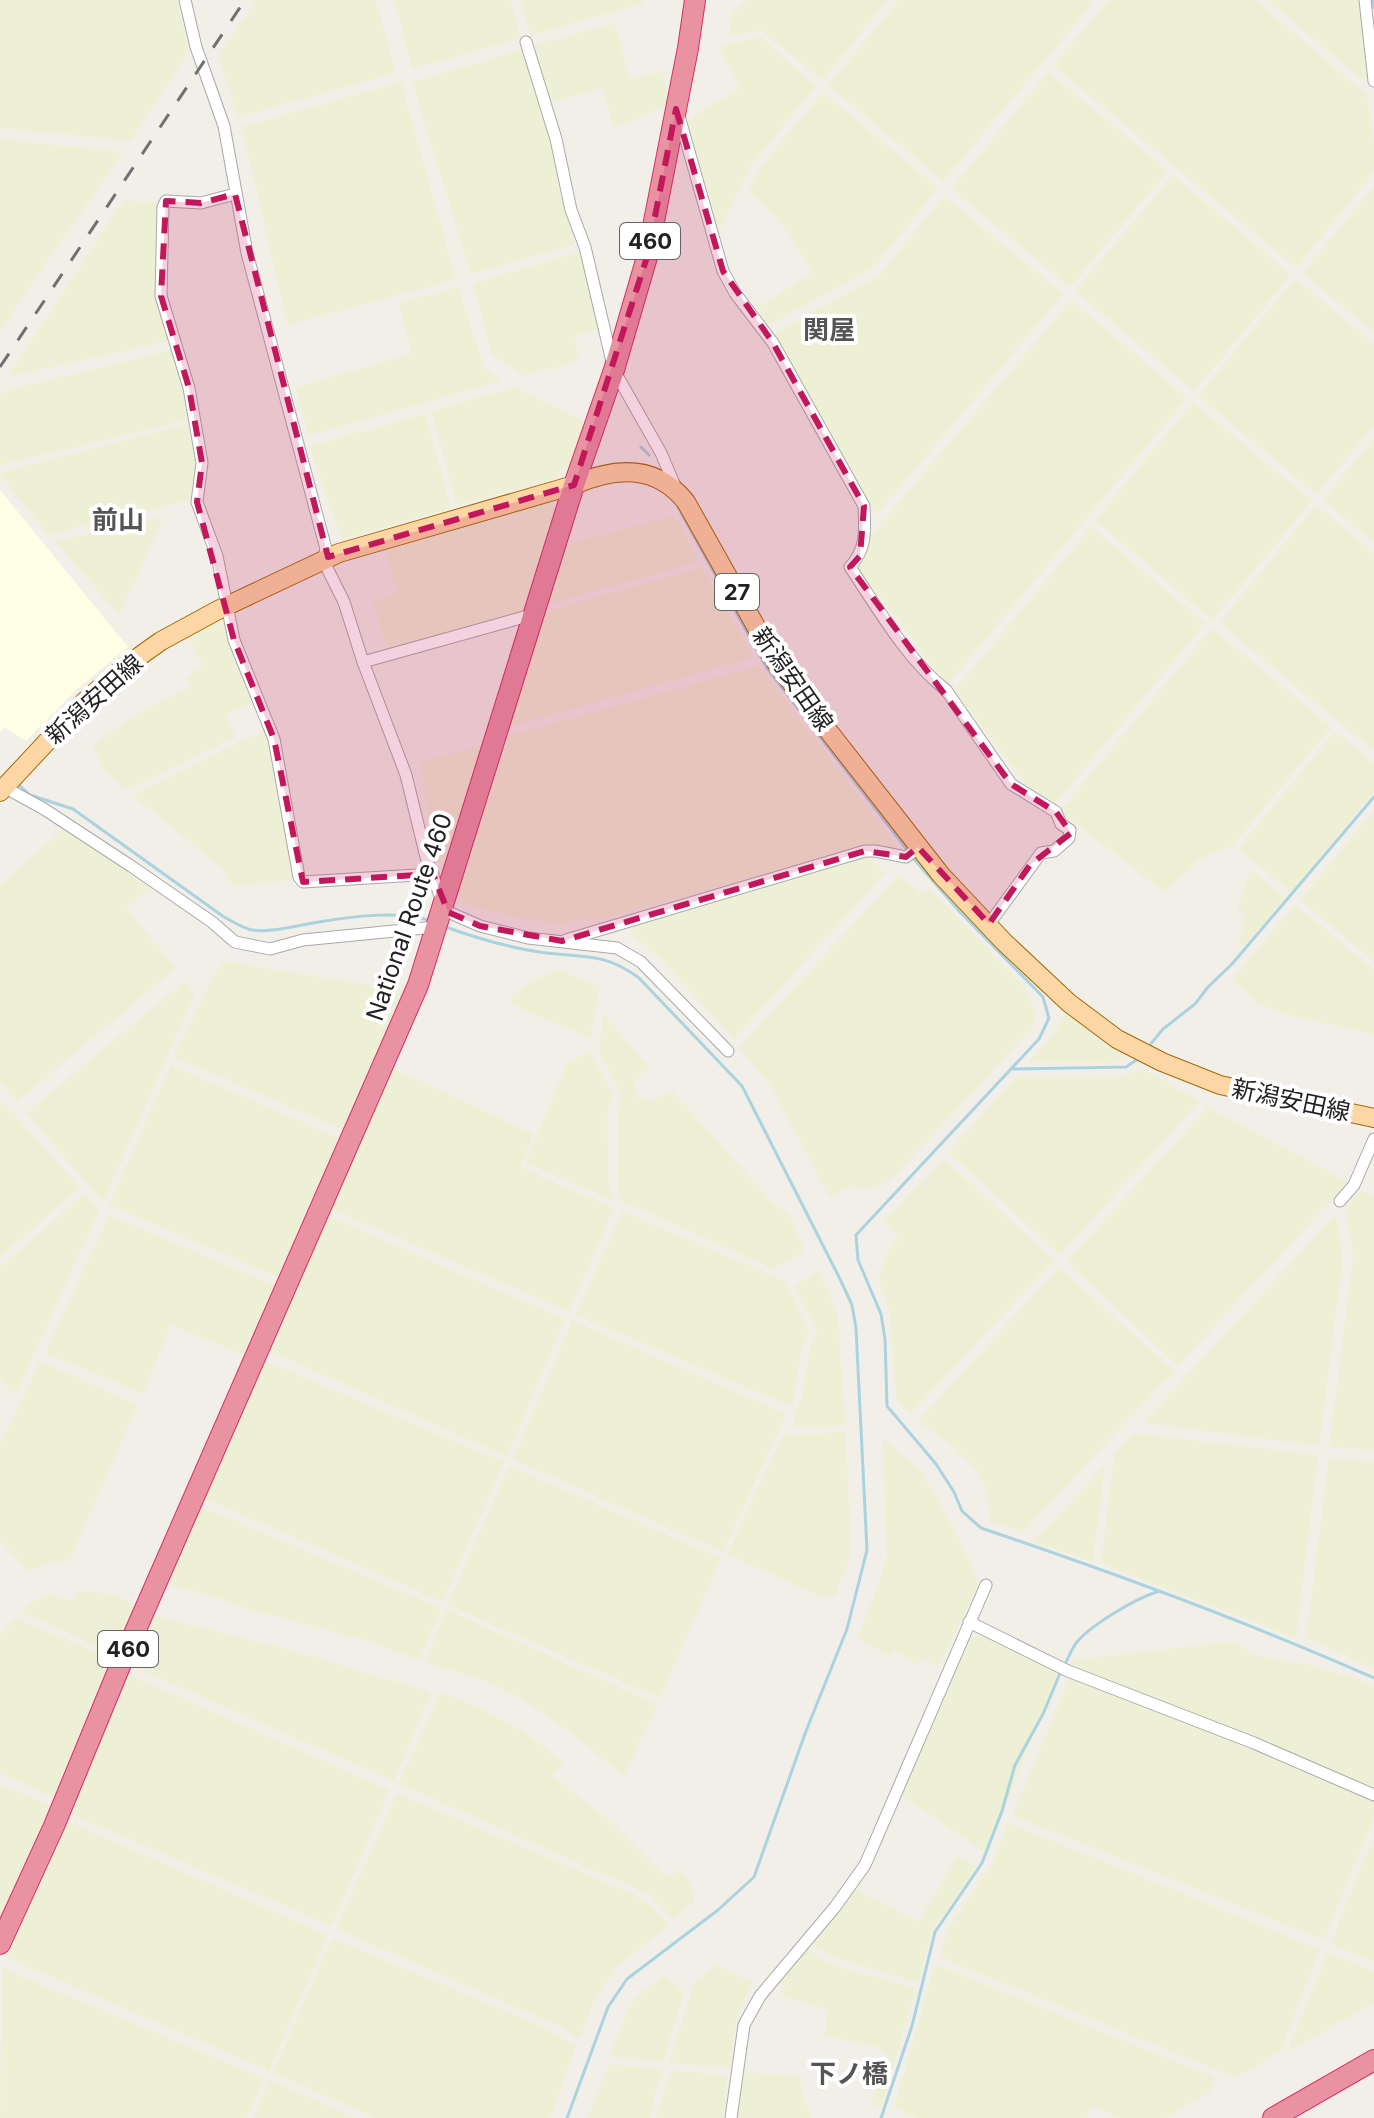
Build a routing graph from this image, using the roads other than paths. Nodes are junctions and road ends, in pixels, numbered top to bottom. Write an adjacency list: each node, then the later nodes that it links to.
1 (185, 0): 7 (street)
2 (695, 0): 6 (highway, National Route 460 / 460)
3 (1365, 0): 5 (street)
4 (526, 42): 8 (street)
5 (1374, 81)
6 (676, 109): 8 (highway, National Route 460 / 460); 19 (street)
7 (235, 194): 11 (street); 12 (street)
8 (614, 370): 9 (highway, National Route 460 / 460); 10 (street)
9 (574, 485): 10 (main road, 新潟安田線); 11 (main road, 新潟安田線); 13 (highway, National Route 460 / 460)
10 (676, 490): 16 (main road, 新潟安田線 / 27)
11 (323, 560): 12 (main road, 新潟安田線); 14 (street)
12 (227, 605): 15 (main road, 新潟安田線); 17 (street)
13 (535, 614): 14 (street); 18 (highway, National Route 460 / 460)
14 (363, 662): 17 (street)
15 (2, 790): 18 (street)
16 (919, 847): 19 (main road, 新潟安田線 / 27); 20 (street)
17 (433, 874): 18 (street)
18 (439, 915): 20 (street); 28 (highway, National Route 460 / 460)
19 (989, 924): 22 (main road, 新潟安田線 / 27)
20 (562, 941): 21 (street)
21 (728, 1051)
22 (1374, 1118)
23 (1374, 1139): 24 (street)
24 (1340, 1201)
25 (986, 1585): 26 (street)
26 (969, 1622): 27 (street); 30 (street)
27 (1374, 1795)
28 (0, 1944)
29 (1374, 2060): 31 (highway)
30 (731, 2118)
31 (1273, 2118)

